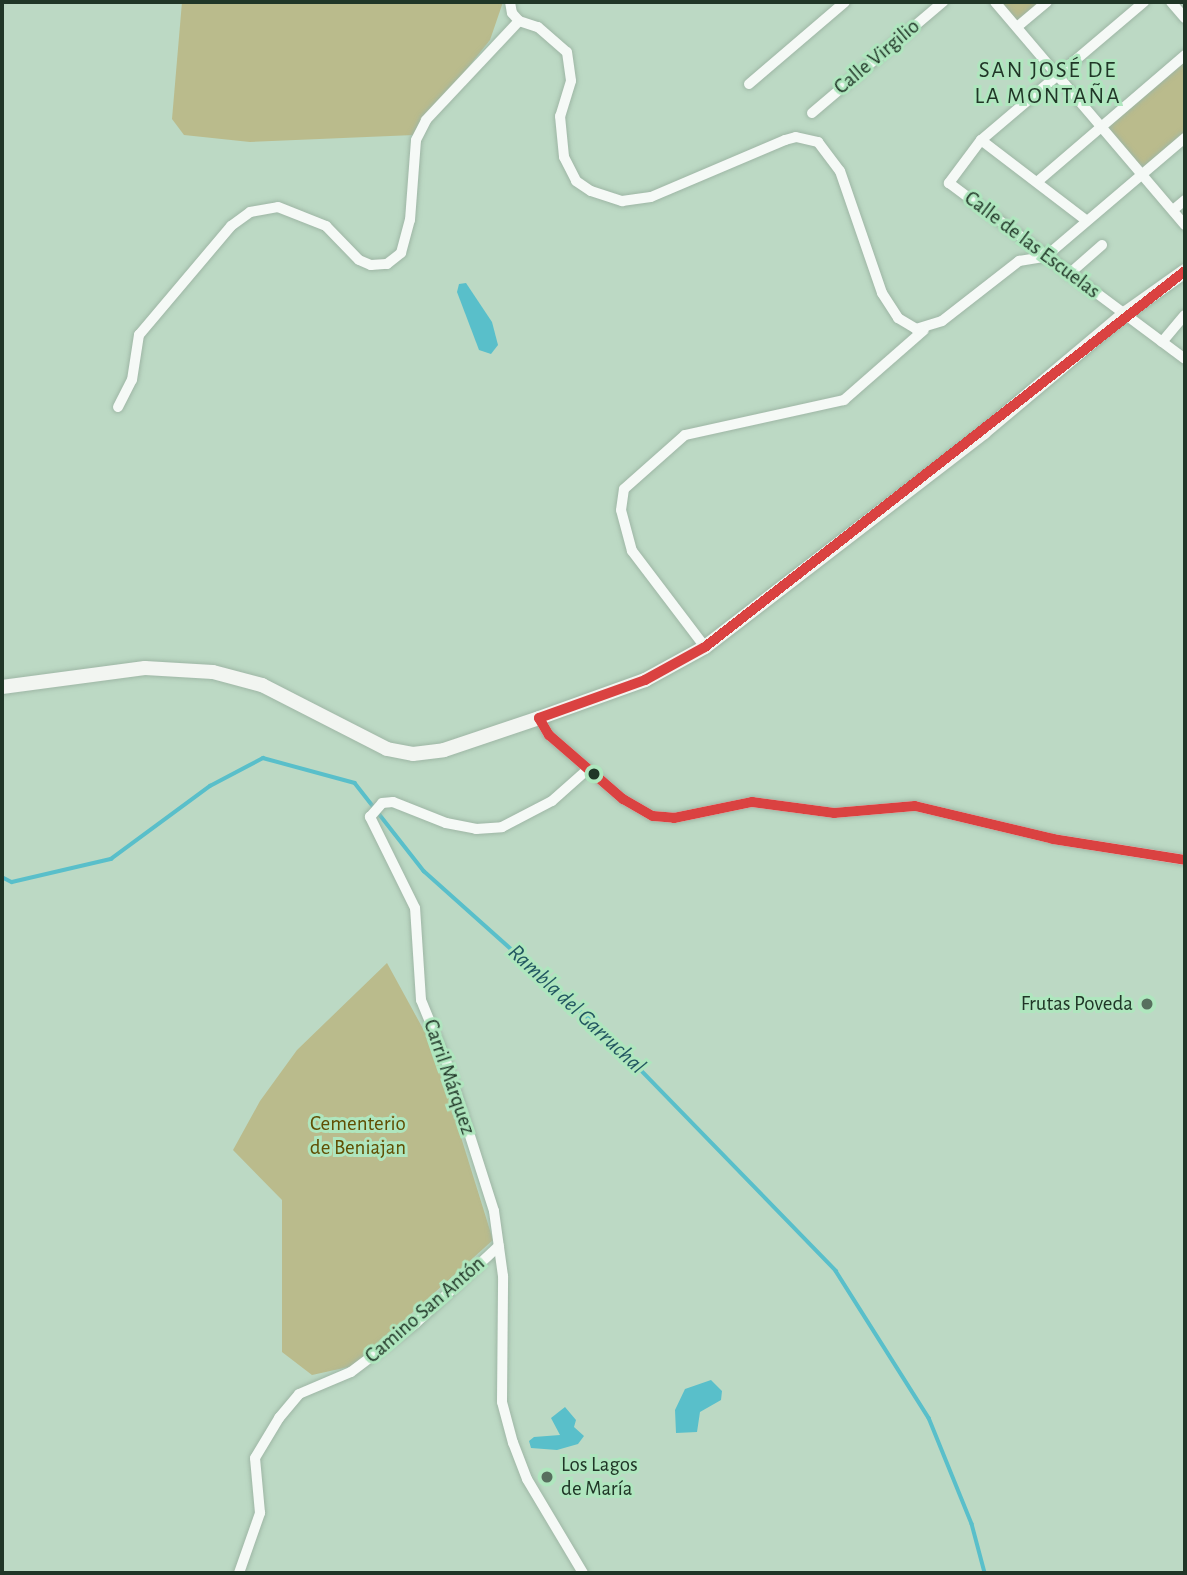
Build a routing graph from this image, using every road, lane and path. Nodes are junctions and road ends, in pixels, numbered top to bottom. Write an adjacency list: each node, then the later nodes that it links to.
1 (510, 2): 9 (street)
2 (845, 2): 13 (street)
3 (943, 2): 14 (street, Calle Virgilio)
4 (995, 2): 10 (street)
5 (1047, 2): 10 (street)
6 (1144, 2): 12 (street)
7 (1171, 2): 8 (street)
8 (1185, 18)
9 (519, 21): 30 (street); 33 (street)
10 (1017, 27): 12 (street)
11 (1185, 55): 15 (street)
12 (1058, 75): 15 (street); 17 (street)
13 (748, 84)
14 (812, 113)
15 (1102, 126): 18 (street); 19 (street)
16 (1185, 138): 18 (street)
17 (981, 140): 19 (street); 25 (street, Calle de las Escuelas)
18 (1143, 174): 21 (street); 22 (street)
19 (1037, 182): 22 (street)
20 (1185, 200): 21 (street)
21 (1173, 211): 23 (street)
22 (1087, 221): 25 (street)
23 (1185, 225)
24 (1102, 245): 26 (street)
25 (1045, 257): 26 (street, Calle de las Escuelas); 30 (street)
26 (1069, 274): 28 (street, Calle de las Escuelas)
27 (1183, 277): 28 (main road)
28 (1126, 313): 31 (street, Calle de las Escuelas); 34 (main road)
29 (1185, 315): 31 (street)
30 (924, 330): 34 (street)
31 (1162, 342): 32 (street, Calle de las Escuelas)
32 (1185, 359)
33 (118, 407)
34 (705, 647): 36 (main road)
35 (2, 687): 36 (main road)
36 (539, 719): 37 (street)
37 (588, 769): 38 (street); 39 (street, Carril Márquez)
38 (1185, 860)
39 (499, 1246): 40 (street, Camino San Antón); 41 (street, Carril Márquez)
40 (239, 1573)
41 (583, 1573)

